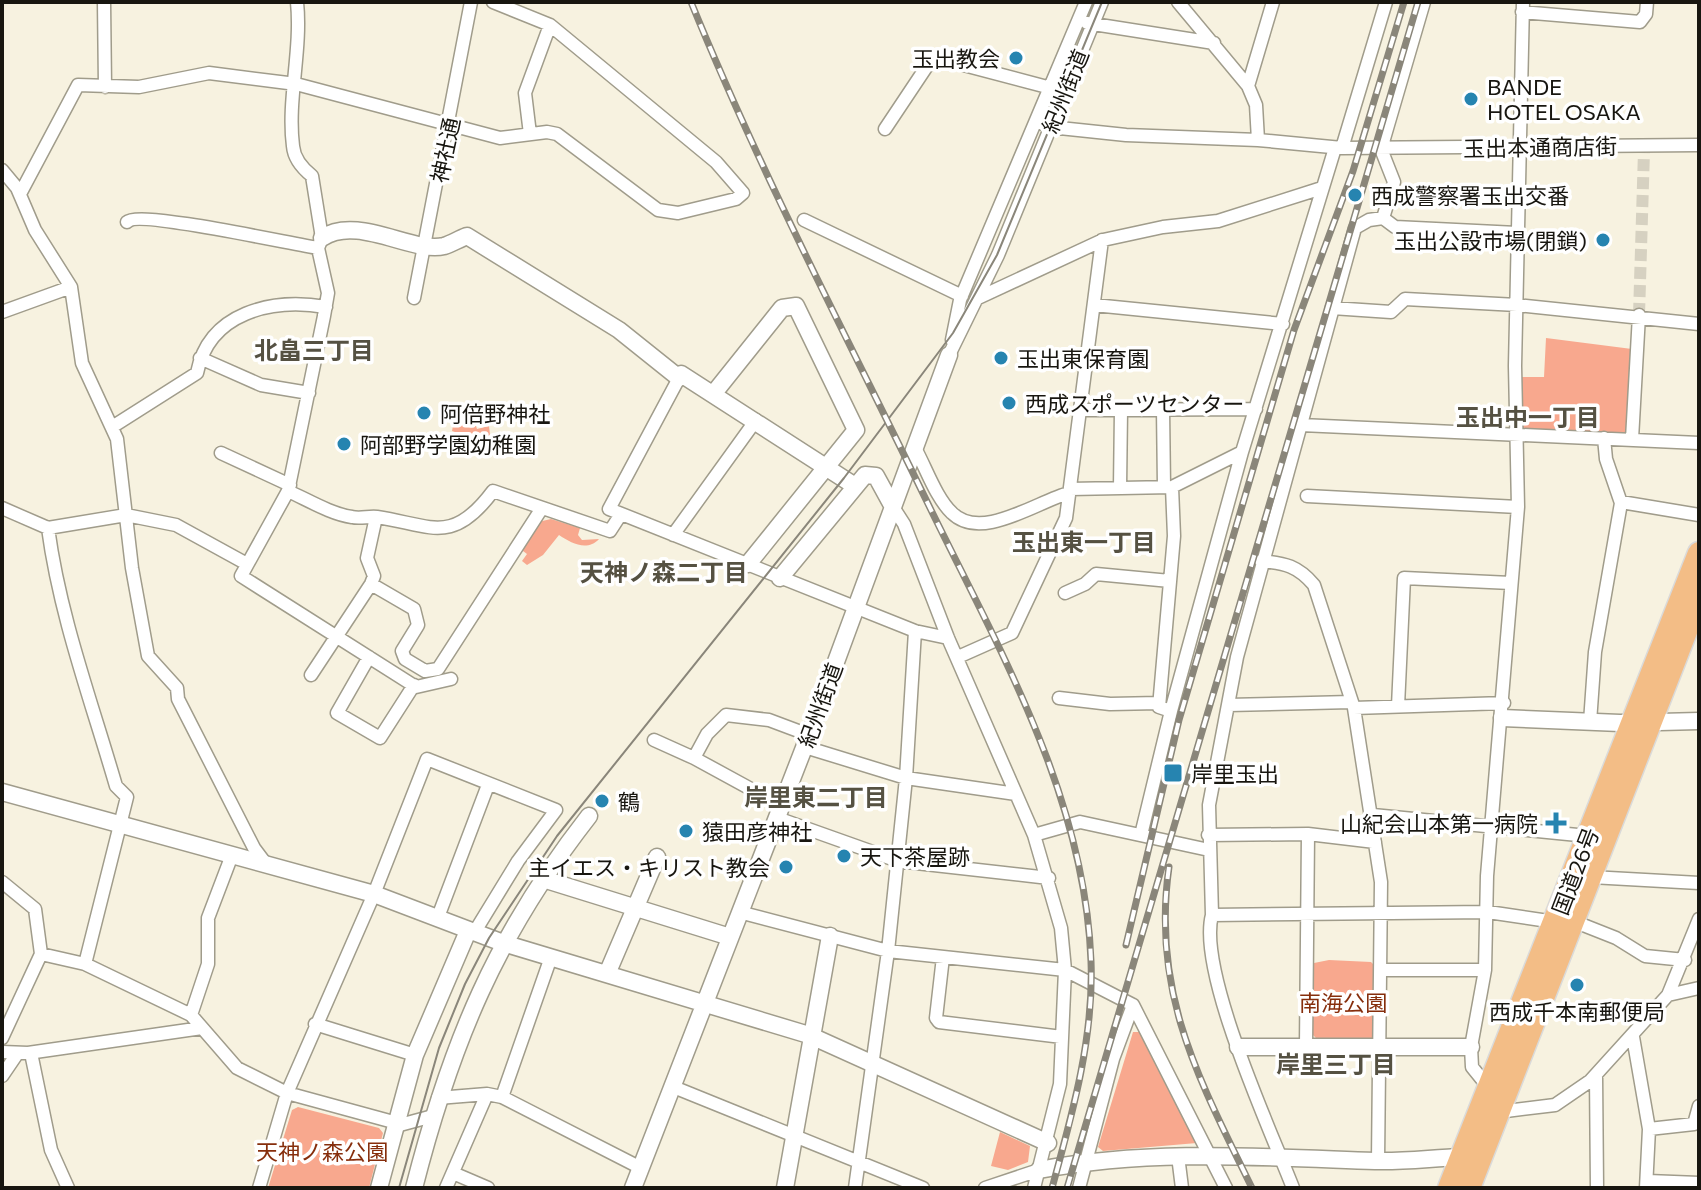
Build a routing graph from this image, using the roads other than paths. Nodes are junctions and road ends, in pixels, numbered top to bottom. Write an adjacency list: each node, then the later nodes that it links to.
1 (104, 2): 19 (street)
2 (297, 2): 17 (street)
3 (471, 2): 22 (street, 神社通)
4 (493, 2): 15 (street)
5 (1086, 2): 13 (street, 紀州街道)
6 (1102, 2): 14 (street, 紀州街道)
7 (1178, 2): 16 (street)
8 (1273, 2): 18 (street)
9 (1386, 2): 29 (street)
10 (1424, 2): 30 (street)
11 (1647, 2): 12 (street)
12 (1523, 7): 28 (street)
13 (1078, 21): 14 (street); 20 (street, 紀州街道)
14 (1092, 24): 16 (street); 23 (street, 紀州街道)
15 (550, 25): 25 (street); 25 (street)
16 (1214, 43): 18 (street)
17 (296, 84): 19 (street); 22 (street); 39 (street)
18 (1248, 86): 26 (street)
19 (105, 87): 33 (street)
20 (1051, 88): 21 (street, 紀州街道); 24 (street)
21 (1037, 121): 23 (street, 玉出本通商店街); 42 (street, 紀州街道)
22 (450, 126): 25 (street); 40 (street, 神社通)
23 (1050, 127): 26 (street, 玉出本通商店街); 44 (street, 紀州街道)
24 (885, 129)
25 (530, 134)
26 (1258, 140): 29 (street, 玉出本通商店街)
27 (1699, 145): 28 (street, 玉出本通商店街)
28 (1519, 147): 30 (street, 玉出本通商店街); 37 (street)
29 (1338, 148): 30 (street, 玉出本通商店街); 32 (street)
30 (1381, 149): 34 (street)
31 (2, 170): 33 (street)
32 (1322, 188): 38 (street); 51 (street)
33 (20, 194): 41 (street)
34 (1383, 218): 37 (street); 48 (street)
35 (804, 220): 42 (street)
36 (127, 222): 39 (street)
37 (1517, 233): 46 (street)
38 (1102, 240): 44 (street); 45 (street)
39 (320, 243): 40 (street); 47 (street)
40 (425, 244): 43 (street, 神社通); 55 (street)
41 (71, 287): 49 (street); 85 (street)
42 (962, 296): 53 (street, 紀州街道)
43 (414, 298)
44 (978, 298): 53 (street, 紀州街道)
45 (1094, 305): 51 (street); 60 (street)
46 (1517, 305): 48 (street); 50 (street); 65 (street)
47 (326, 307): 54 (street); 56 (street)
48 (1332, 308): 63 (street)
49 (2, 312)
50 (1639, 317): 52 (street); 67 (street)
51 (1283, 324): 59 (street)
52 (1699, 324)
53 (949, 355): 69 (street, 紀州街道)
54 (200, 358): 56 (street); 64 (street)
55 (679, 378): 57 (street); 84 (street)
56 (309, 393): 75 (street)
57 (714, 393): 62 (street); 72 (street)
58 (1163, 409): 59 (street); 61 (street); 74 (street)
59 (1256, 409): 70 (street)
60 (1080, 410): 61 (street); 77 (street)
61 (1121, 410): 76 (street)
62 (756, 420): 72 (street); 89 (street)
63 (1301, 425): 65 (street); 91 (street)
64 (112, 427)
65 (1516, 436): 66 (street); 81 (street)
66 (1604, 438): 67 (street); 79 (street)
67 (1632, 439): 68 (street)
68 (1699, 443)
69 (915, 448): 77 (street); 80 (street, 紀州街道)
70 (1242, 452): 74 (street); 115 (street)
71 (221, 453): 75 (street)
72 (828, 466): 73 (street); 93 (street)
73 (855, 486): 80 (street); 94 (street)
74 (1168, 487): 76 (street); 95 (street)
75 (289, 488): 87 (street); 92 (street)
76 (1120, 488): 77 (street)
77 (1070, 491): 106 (street)
78 (1307, 496): 81 (street)
79 (1621, 502): 86 (street); 118 (street)
80 (893, 507): 100 (street, 紀州街道); 104 (street)
81 (1518, 507): 96 (street)
82 (2, 508): 88 (street)
83 (542, 508): 84 (street); 87 (street); 97 (street)
84 (621, 514): 89 (street)
85 (126, 515): 88 (street); 92 (street); 143 (street)
86 (1699, 515)
87 (376, 517): 97 (street)
88 (48, 528): 131 (street)
89 (673, 535): 93 (street)
90 (1699, 553): 119 (highway, 国道26号)
91 (1261, 561): 112 (street); 113 (street)
92 (247, 564): 103 (street)
93 (748, 564): 94 (street)
94 (780, 578): 100 (street)
95 (1170, 581): 98 (street); 111 (street)
96 (1511, 583): 114 (street); 116 (street)
97 (371, 584): 103 (street)
98 (1065, 593)
99 (1699, 598): 101 (highway, 国道26号)
100 (856, 608): 102 (street); 121 (street, 紀州街道)
101 (1694, 624): 119 (highway, 国道26号)
102 (915, 631): 104 (street); 123 (street)
103 (336, 636): 105 (street); 107 (street)
104 (948, 638): 106 (street)
105 (369, 657): 109 (street); 109 (street)
106 (958, 657): 126 (street)
107 (311, 675)
108 (451, 679): 109 (street)
109 (414, 685)
110 (1059, 698): 111 (street)
111 (1159, 703): 115 (street)
112 (1228, 705): 113 (street); 136 (street)
113 (1352, 705): 114 (street); 128 (street)
114 (1398, 706): 116 (street)
115 (1171, 711): 135 (street)
116 (1503, 711): 118 (street); 132 (street)
117 (1699, 721): 119 (street)
118 (1590, 722): 119 (street)
119 (1643, 722): 137 (highway, 国道26号); 144 (highway, 国道26号)
120 (654, 740): 122 (street)
121 (807, 741): 122 (street); 123 (street); 130 (street, 紀州街道)
122 (694, 758): 127 (street)
123 (906, 778): 126 (street); 142 (street)
124 (488, 785): 149 (street); 156 (street); 159 (street)
125 (2, 792): 131 (street)
126 (1016, 794): 134 (street)
127 (771, 800)
128 (1373, 815): 132 (street); 138 (street)
129 (589, 816): 146 (street)
130 (777, 818): 142 (street); 152 (street, 紀州街道)
131 (120, 825): 140 (street); 168 (street)
132 (1492, 827): 137 (street); 154 (street)
133 (1308, 834): 136 (street); 138 (street); 153 (street)
134 (1034, 835): 135 (street); 145 (street)
135 (1141, 835): 139 (street)
136 (1208, 835): 139 (street)
137 (1588, 836): 158 (highway, 国道26号)
138 (1375, 842): 151 (street)
139 (1209, 850): 155 (street)
140 (232, 855): 143 (street); 177 (street)
141 (657, 857): 150 (street)
142 (898, 861): 145 (street); 163 (street)
143 (266, 864): 149 (street)
144 (1591, 877): 148 (street); 158 (highway, 国道26号)
145 (1049, 878): 169 (street)
146 (543, 879): 150 (street); 162 (street)
147 (2, 882): 164 (street)
148 (1699, 883)
149 (374, 894): 156 (street); 178 (street)
150 (633, 907): 161 (street); 172 (street)
151 (1382, 911): 153 (street); 154 (street); 170 (street)
152 (739, 912): 160 (street); 161 (street, 紀州街道)
153 (1310, 912): 155 (street); 184 (street)
154 (1488, 912): 158 (street); 171 (street)
155 (1212, 915): 186 (street)
156 (438, 917): 159 (street)
157 (1699, 919): 167 (street)
158 (1564, 922): 167 (street); 196 (highway, 国道26号); 202 (highway, 国道26号)
159 (471, 932): 162 (street); 191 (street)
160 (830, 936): 163 (street); 180 (street)
161 (730, 937): 175 (street, 紀州街道)
162 (503, 943): 165 (street); 200 (street)
163 (888, 951): 166 (street); 192 (street)
164 (41, 954): 168 (street); 183 (street)
165 (551, 957): 172 (street); 199 (street)
166 (943, 957): 169 (street); 181 (street)
167 (1685, 960): 174 (street)
168 (85, 964): 177 (street)
169 (1065, 970): 176 (street); 181 (street)
170 (1382, 970): 171 (street); 185 (street)
171 (1485, 970): 187 (street)
172 (607, 974): 175 (street)
173 (1699, 988): 174 (street)
174 (1668, 995): 182 (street)
175 (705, 1003): 180 (street); 195 (street, 紀州街道)
176 (1133, 1005): 208 (street); 213 (street)
177 (191, 1015): 179 (street)
178 (315, 1024): 191 (street); 197 (street)
179 (202, 1028): 189 (street); 197 (street)
180 (809, 1035): 192 (street); 206 (street)
181 (1062, 1037): 207 (street)
182 (1633, 1037): 193 (street); 205 (street)
183 (2, 1038)
184 (1306, 1046): 185 (street); 186 (street)
185 (1380, 1046): 187 (street); 214 (street)
186 (1238, 1047): 209 (street)
187 (1471, 1047): 196 (street)
188 (2, 1052): 190 (street)
189 (31, 1053): 190 (street); 220 (street)
190 (17, 1054): 194 (street)
191 (415, 1055): 204 (street)
192 (871, 1064): 207 (street); 212 (street)
193 (1596, 1075): 202 (street); 238 (street)
194 (2, 1076)
195 (671, 1086): 206 (street); 215 (street, 紀州街道)
196 (1489, 1088): 211 (highway, 国道26号)
197 (287, 1093): 204 (street); 221 (street)
198 (487, 1094): 199 (street); 200 (street); 217 (street)
199 (502, 1097): 215 (street)
200 (438, 1098): 203 (street)
201 (1699, 1106): 205 (street)
202 (1498, 1112): 237 (highway, 国道26号)
203 (433, 1116): 204 (street); 223 (street)
204 (396, 1124): 222 (street)
205 (1649, 1129): 219 (street)
206 (794, 1134): 212 (street); 227 (street)
207 (1048, 1143): 216 (street)
208 (1209, 1154): 209 (street); 210 (street); 234 (street)
209 (1280, 1154): 214 (street); 235 (street)
210 (1178, 1156): 213 (street); 233 (street)
211 (1461, 1157): 214 (street); 236 (highway, 国道26号)
212 (858, 1161): 228 (street); 229 (street)
213 (1087, 1161): 216 (street); 232 (street)
214 (1378, 1161)
215 (641, 1168): 226 (street, 紀州街道)
216 (1039, 1170): 230 (street); 231 (street)
217 (453, 1173): 224 (street); 225 (street)
218 (1699, 1183): 219 (street)
219 (1647, 1185)
220 (68, 1188)
221 (259, 1188)
222 (379, 1188)
223 (414, 1188)
224 (446, 1188)
225 (488, 1188)
226 (633, 1188)
227 (785, 1188)
228 (855, 1188)
229 (923, 1188)
230 (985, 1188)
231 (1034, 1188)
232 (1079, 1188)
233 (1182, 1188)
234 (1226, 1188)
235 (1293, 1188)
236 (1449, 1188)
237 (1469, 1188)
238 (1597, 1188)

